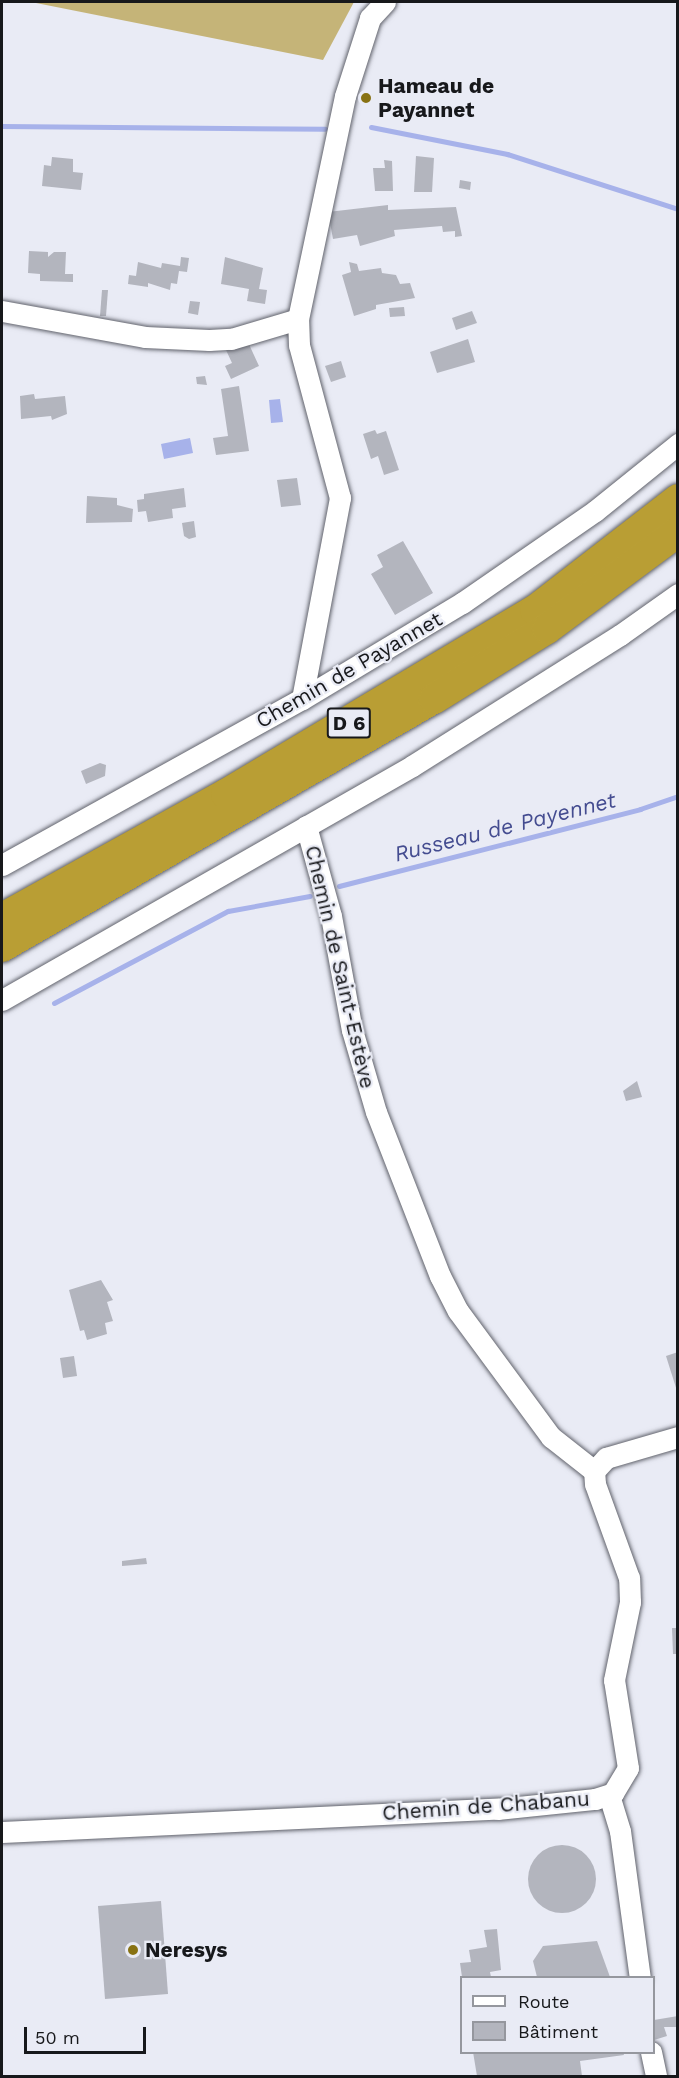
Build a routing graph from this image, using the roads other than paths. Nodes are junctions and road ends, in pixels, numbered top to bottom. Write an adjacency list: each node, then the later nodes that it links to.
1 (385, 2): 3 (street)
2 (2, 311): 3 (street)
3 (298, 319): 8 (street)
4 (678, 444): 8 (street, Chemin de Payannet)
5 (678, 500): 11 (highway, D 6)
6 (678, 532): 12 (highway, D 6)
7 (678, 594): 9 (street)
8 (302, 699): 10 (street, Chemin de Payannet)
9 (306, 826): 13 (street); 15 (street, Chemin de Saint-Estève)
10 (2, 865)
11 (2, 918)
12 (2, 947)
13 (2, 1000)
14 (678, 1437): 15 (street)
15 (594, 1471): 16 (street, Chemin de Chabanu)
16 (609, 1795): 17 (street, Chemin de Chabanu); 18 (street)
17 (2, 1833)
18 (640, 1976)
19 (651, 2054): 20 (street)
20 (656, 2076)

